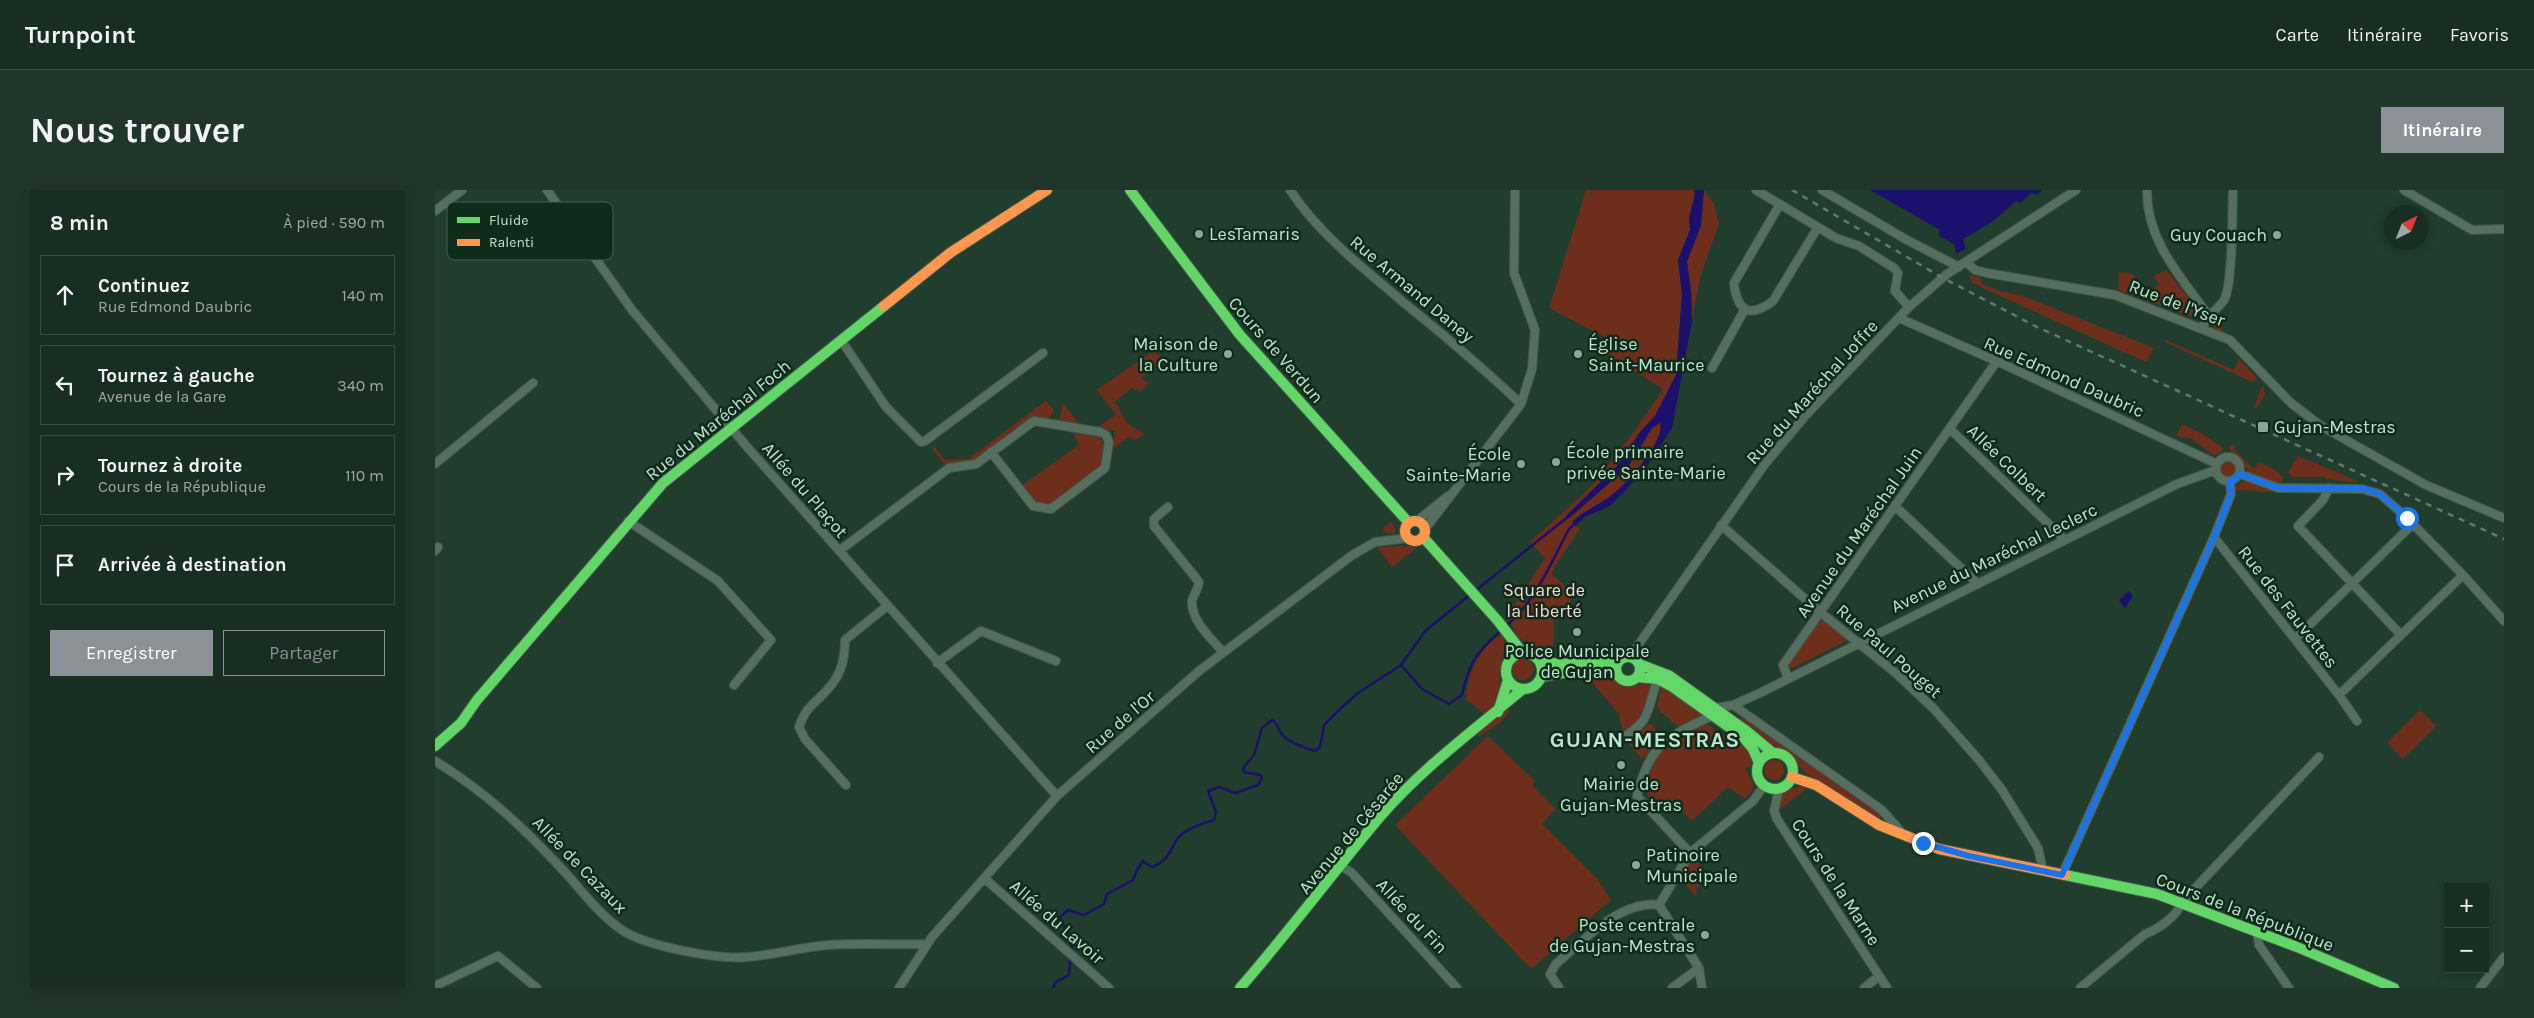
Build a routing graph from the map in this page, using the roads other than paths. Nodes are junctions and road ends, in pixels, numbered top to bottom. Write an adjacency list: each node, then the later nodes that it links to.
1 (462, 190): 15 (street)
2 (547, 190): 13 (street, Allée du Plaçot)
3 (1047, 190): 25 (main road, Rue du Maréchal Foch)
4 (1130, 190): 44 (main road, Cours de Verdun)
5 (1290, 190): 30 (street, Rue Armand Daney)
6 (1515, 190): 30 (street)
7 (1756, 190): 14 (street)
8 (1822, 190): 19 (street, Rue de l'Yser)
9 (2076, 190): 19 (street, Rue du Maréchal Joffre)
10 (2147, 190): 22 (street)
11 (2233, 190): 22 (street)
12 (2404, 190): 17 (street)
13 (556, 202)
14 (1780, 204): 16 (street); 21 (street)
15 (435, 211)
16 (1818, 227): 20 (street); 21 (street)
17 (2504, 229)
18 (597, 260): 31 (street, Allée du Plaçot)
19 (1963, 264): 20 (street, Rue du Maréchal Joffre); 24 (street, Rue de l'Yser)
20 (1909, 307): 23 (street, Rue du Maréchal Joffre)
21 (1745, 309): 28 (street)
22 (2208, 315): 24 (street)
23 (1899, 318): 27 (street, Rue Edmond Daubric); 46 (street, Rue du Maréchal Joffre)
24 (2202, 328): 42 (street, Rue de l'Yser)
25 (841, 340): 26 (street); 31 (main road, Rue du Maréchal Foch)
26 (1043, 353)
27 (1997, 361): 32 (street, Avenue du Maréchal Juin); 35 (street, Rue Edmond Daubric)
28 (1712, 368)
29 (533, 383): 34 (street)
30 (1521, 404): 39 (street)
31 (733, 429): 43 (main road, Rue du Maréchal Foch); 51 (street, Allée du Plaçot)
32 (1950, 429): 40 (street, Avenue du Maréchal Juin); 50 (street, Allée Colbert)
33 (991, 452): 33 (street); 51 (street)
34 (435, 464)
35 (2216, 467): 36 (street); 37 (street, Rue Edmond Daubric); 50 (street, Avenue du Maréchal Leclerc)
36 (2240, 474): 37 (street); 38 (street)
37 (2230, 482): 48 (street)
38 (2329, 488): 45 (street); 54 (street)
39 (1450, 495): 44 (street); 47 (street)
40 (1895, 506): 53 (street); 56 (street, Avenue du Maréchal Juin)
41 (1167, 507): 62 (street)
42 (2504, 518)
43 (628, 522): 75 (street); 84 (main road, Rue du Maréchal Foch)
44 (1413, 522): 47 (main road); 49 (main road)
45 (2413, 524): 52 (street); 54 (street)
46 (1721, 525): 56 (street, Rue Paul Pouget); 67 (street, Rue du Maréchal Joffre)
47 (1424, 533): 49 (main road); 58 (main road)
48 (2214, 537): 60 (street, Rue des Fauvettes); 98 (street)
49 (1408, 538): 62 (street, Rue de l'Or)
50 (2065, 540): 53 (street, Avenue du Maréchal Leclerc)
51 (839, 551): 55 (street, Allée du Plaçot)
52 (2463, 575): 57 (street); 59 (street, Rue des Fauvettes)
53 (1977, 584): 61 (street, Avenue du Maréchal Leclerc)
54 (2352, 584): 59 (street); 60 (street)
55 (887, 606): 68 (street, Allée du Plaçot); 90 (street)
56 (1820, 612): 61 (street, Rue Paul Pouget); 72 (street, Avenue du Maréchal Juin)
57 (2504, 620)
58 (1507, 634): 63 (main road); 64 (main road)
59 (2401, 635): 77 (street, Rue des Fauvettes)
60 (2295, 639): 77 (street, Rue des Fauvettes)
61 (1859, 642): 72 (street, Avenue du Maréchal Leclerc); 97 (street, Rue Paul Pouget)
62 (1223, 652): 93 (street, Rue de l'Or)
63 (1521, 652): 64 (main road); 65 (main road)
64 (1511, 658): 74 (main road)
65 (1538, 660): 69 (main road); 70 (main road)
66 (1056, 661): 68 (street)
67 (1635, 661): 69 (main road); 71 (main road); 80 (main road)
68 (937, 662): 93 (street, Allée du Plaçot)
69 (1617, 666): 70 (main road); 71 (main road)
70 (1541, 677): 76 (main road)
71 (1637, 677): 73 (main road)
72 (1788, 678): 78 (street)
73 (1658, 679): 80 (main road); 83 (street)
74 (1508, 680): 76 (main road); 79 (main road)
75 (734, 685)
76 (1523, 689): 79 (main road, Avenue de Césarée)
77 (2339, 695): 82 (street, Rue des Fauvettes)
78 (1738, 706): 80 (street); 81 (street); 94 (street)
79 (1498, 712): 96 (main road, Avenue de Césarée)
80 (1714, 712): 81 (main road); 88 (main road); 95 (street)
81 (1733, 721): 85 (main road)
82 (2357, 721)
83 (1616, 742)
84 (435, 746)
85 (1773, 753): 88 (main road); 89 (main road)
86 (2319, 758): 100 (street)
87 (435, 761): 103 (street, Allée de Cazaux)
88 (1759, 763): 91 (main road)
89 (1792, 777): 92 (main road); 94 (main road, Cours de la République)
90 (846, 785)
91 (1765, 786): 92 (main road); 95 (street)
92 (1779, 789): 106 (street, Cours de la Marne)
93 (1057, 796): 99 (street, Rue de l'Or)
94 (1906, 837): 97 (main road, Cours de la République)
95 (1690, 853): 101 (street)
96 (1342, 867): 111 (main road, Avenue de Césarée); 112 (street, Allée du Fin)
97 (2043, 871): 98 (main road, Cours de la République)
98 (2062, 875): 100 (main road, Cours de la République)
99 (984, 878): 103 (street, Rue de l'Or); 110 (street, Allée du Lavoir)
100 (2182, 902): 102 (main road, Cours de la République); 118 (street)
101 (1659, 905): 105 (street); 113 (street)
102 (2257, 931): 119 (street); 120 (main road, Cours de la République)
103 (927, 944): 109 (street, Rue de l'Or)
104 (2504, 957): 121 (street)
105 (1699, 968): 114 (street); 115 (street)
106 (1879, 976): 116 (street); 117 (street, Cours de la Marne)
107 (435, 986): 108 (street)
108 (537, 988)
109 (899, 988)
110 (1109, 988)
111 (1240, 988)
112 (1457, 988)
113 (1559, 988)
114 (1672, 988)
115 (1702, 988)
116 (1864, 988)
117 (1887, 988)
118 (2079, 988)
119 (2289, 988)
120 (2394, 988)
121 (2480, 988)

